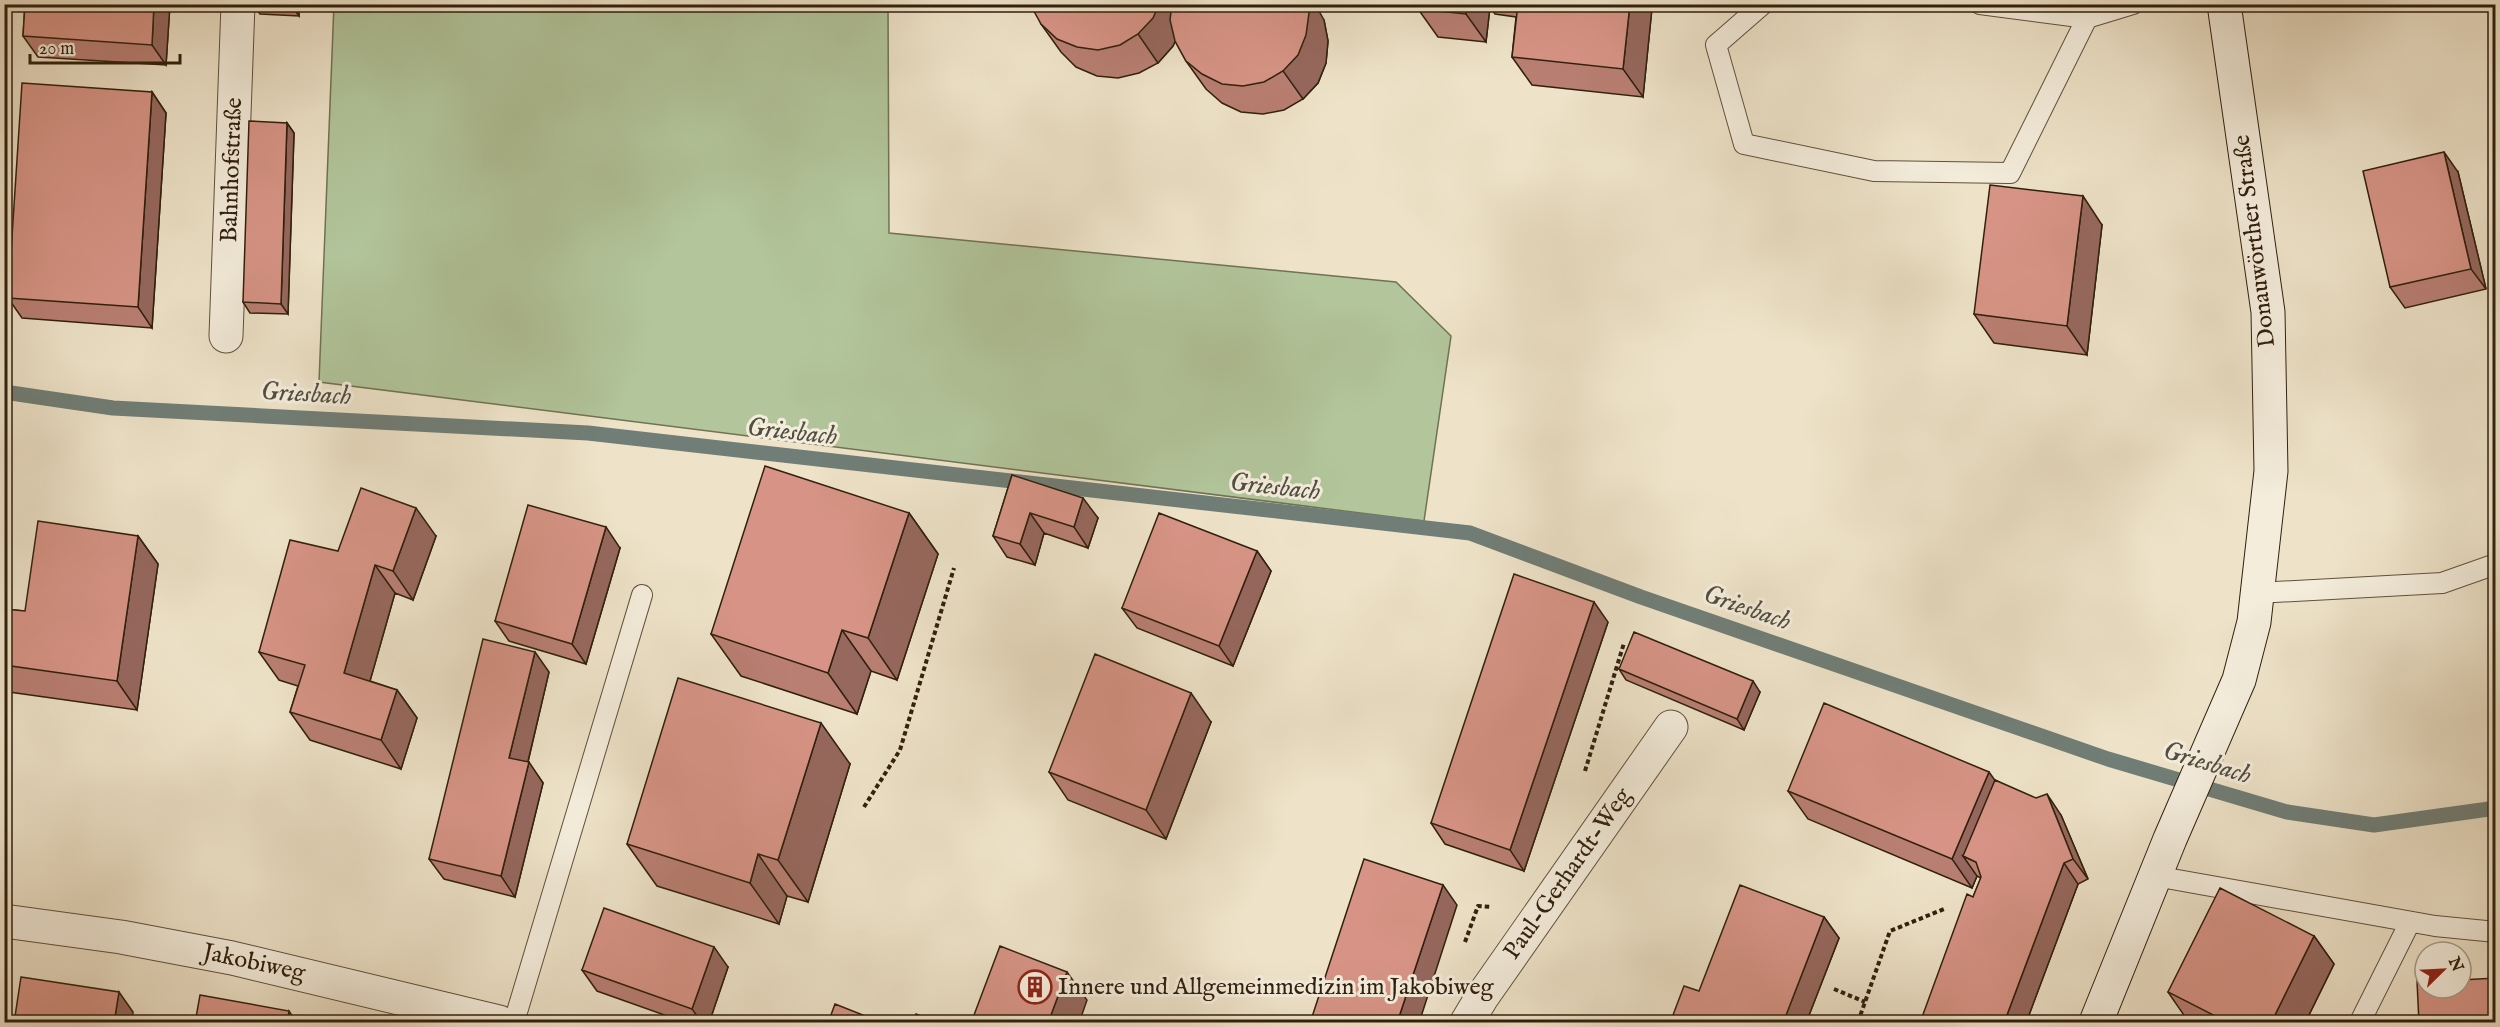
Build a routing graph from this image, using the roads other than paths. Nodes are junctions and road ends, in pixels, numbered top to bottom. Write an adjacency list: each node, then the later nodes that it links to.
1 (238, 4): 7 (street, Bahnhofstraße)
2 (1763, 4): 6 (lane)
3 (1980, 4): 6 (lane)
4 (2133, 4): 6 (lane)
5 (2224, 4): 9 (street, Donauwörther Straße)
6 (2087, 18)
7 (226, 336)
8 (2496, 564): 9 (lane)
9 (2257, 593): 12 (street, Donauwörther Straße)
10 (642, 595): 17 (lane)
11 (1671, 727): 18 (street, Paul-Gerhardt-Weg)
12 (2155, 876): 14 (lane); 19 (street, Donauwörther Straße)
13 (4, 921): 16 (street, Jakobiweg)
14 (2410, 922): 15 (lane); 20 (lane)
15 (2496, 932)
16 (499, 1023)
17 (514, 1023)
18 (1467, 1023)
19 (2096, 1023)
20 (2360, 1023)

